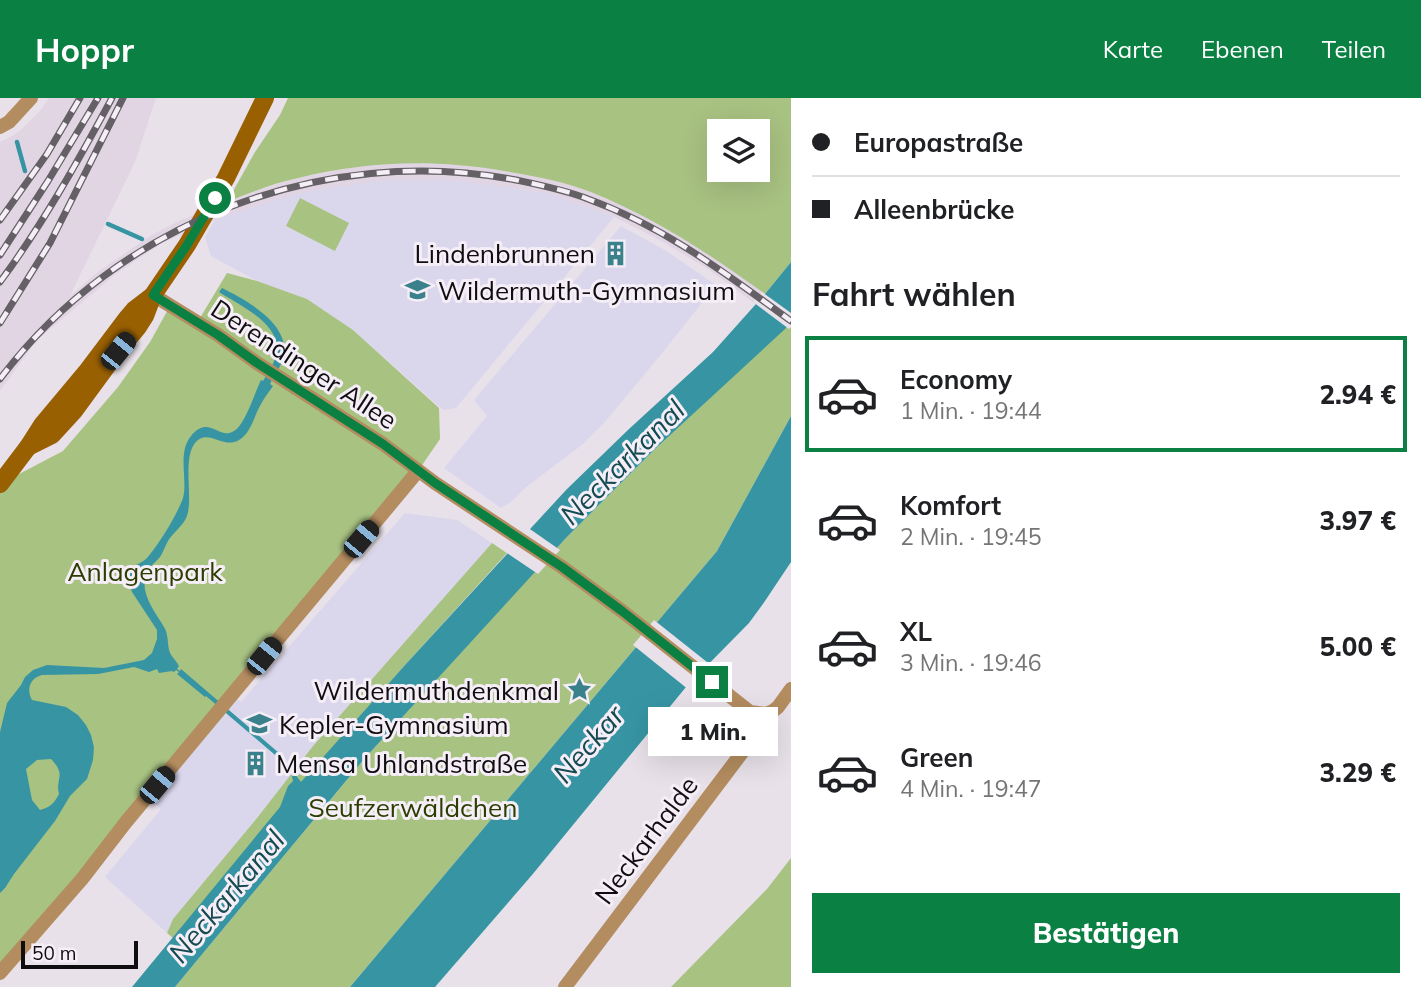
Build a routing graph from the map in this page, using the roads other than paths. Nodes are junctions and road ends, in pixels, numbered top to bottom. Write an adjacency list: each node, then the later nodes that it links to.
1 (31, 98): 3 (street)
2 (265, 98): 4 (street)
3 (0, 127)
4 (153, 295): 5 (street, Derendinger Allee); 6 (street)
5 (418, 471): 8 (street, Derendinger Allee); 9 (street)
6 (0, 484)
7 (791, 689): 8 (street, Neckarhalde)
8 (766, 715): 10 (street, Neckarhalde)
9 (0, 974)
10 (565, 987)

